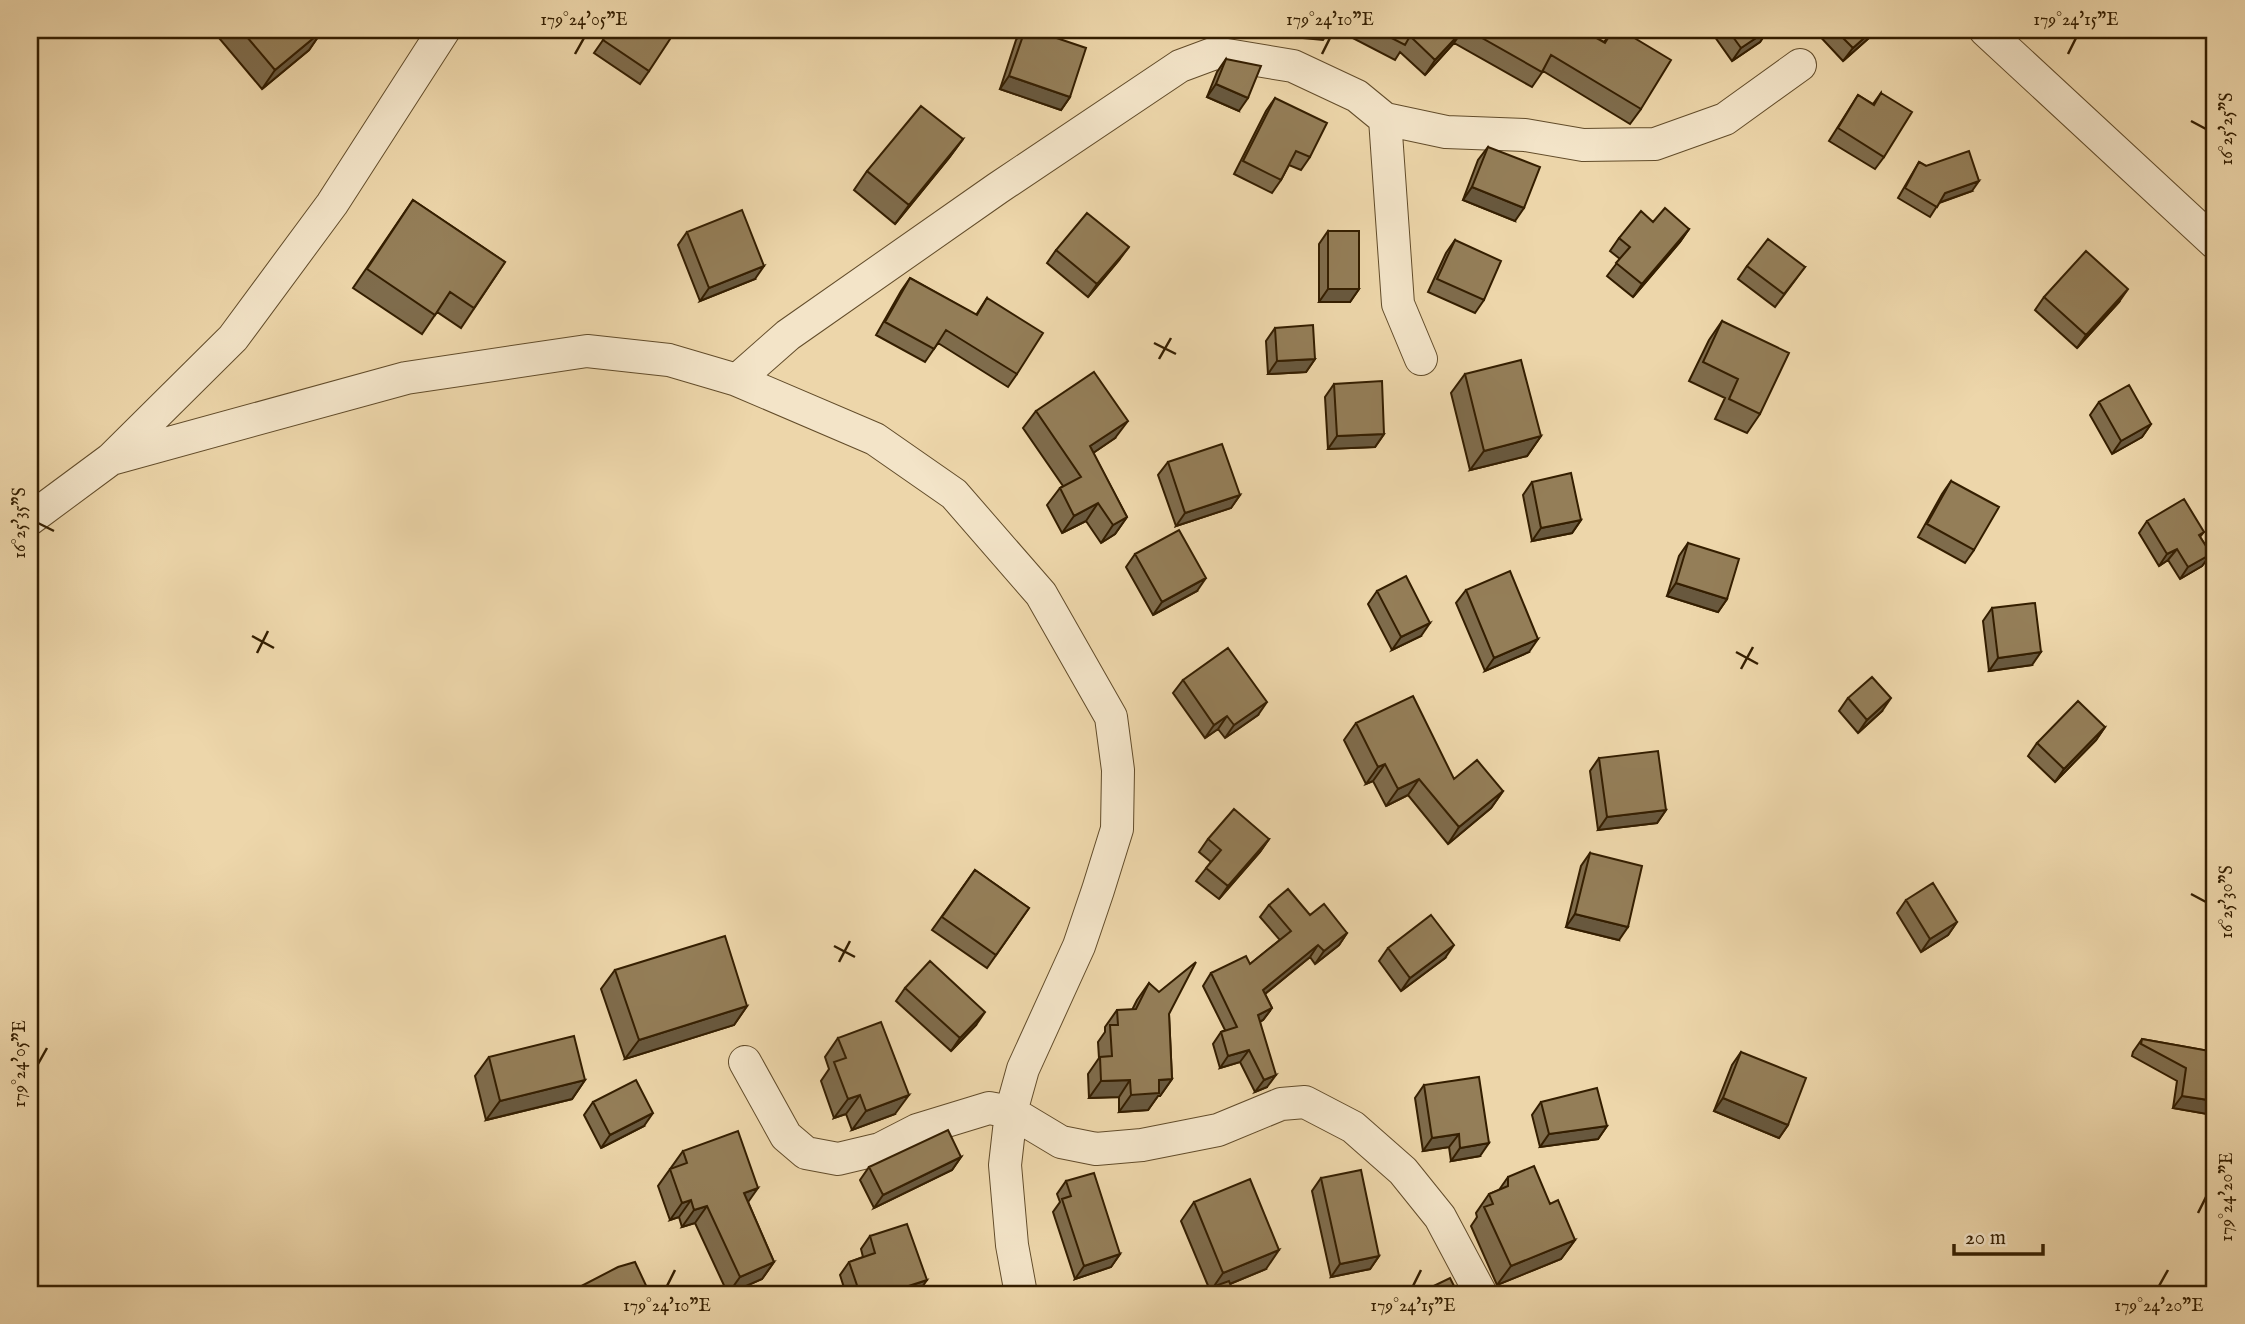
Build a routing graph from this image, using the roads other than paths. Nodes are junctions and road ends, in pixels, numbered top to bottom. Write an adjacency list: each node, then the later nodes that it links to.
1 (444, 30): 8 (street)
2 (1985, 30): 5 (street)
3 (1800, 65): 4 (street)
4 (1385, 119): 6 (street); 7 (street)
5 (2215, 243)
6 (1421, 359)
7 (737, 380): 8 (street); 11 (street)
8 (111, 459): 9 (street)
9 (30, 519)
10 (745, 1062): 11 (street)
11 (1011, 1112): 12 (street); 13 (street)
12 (1021, 1294)
13 (1481, 1294)

